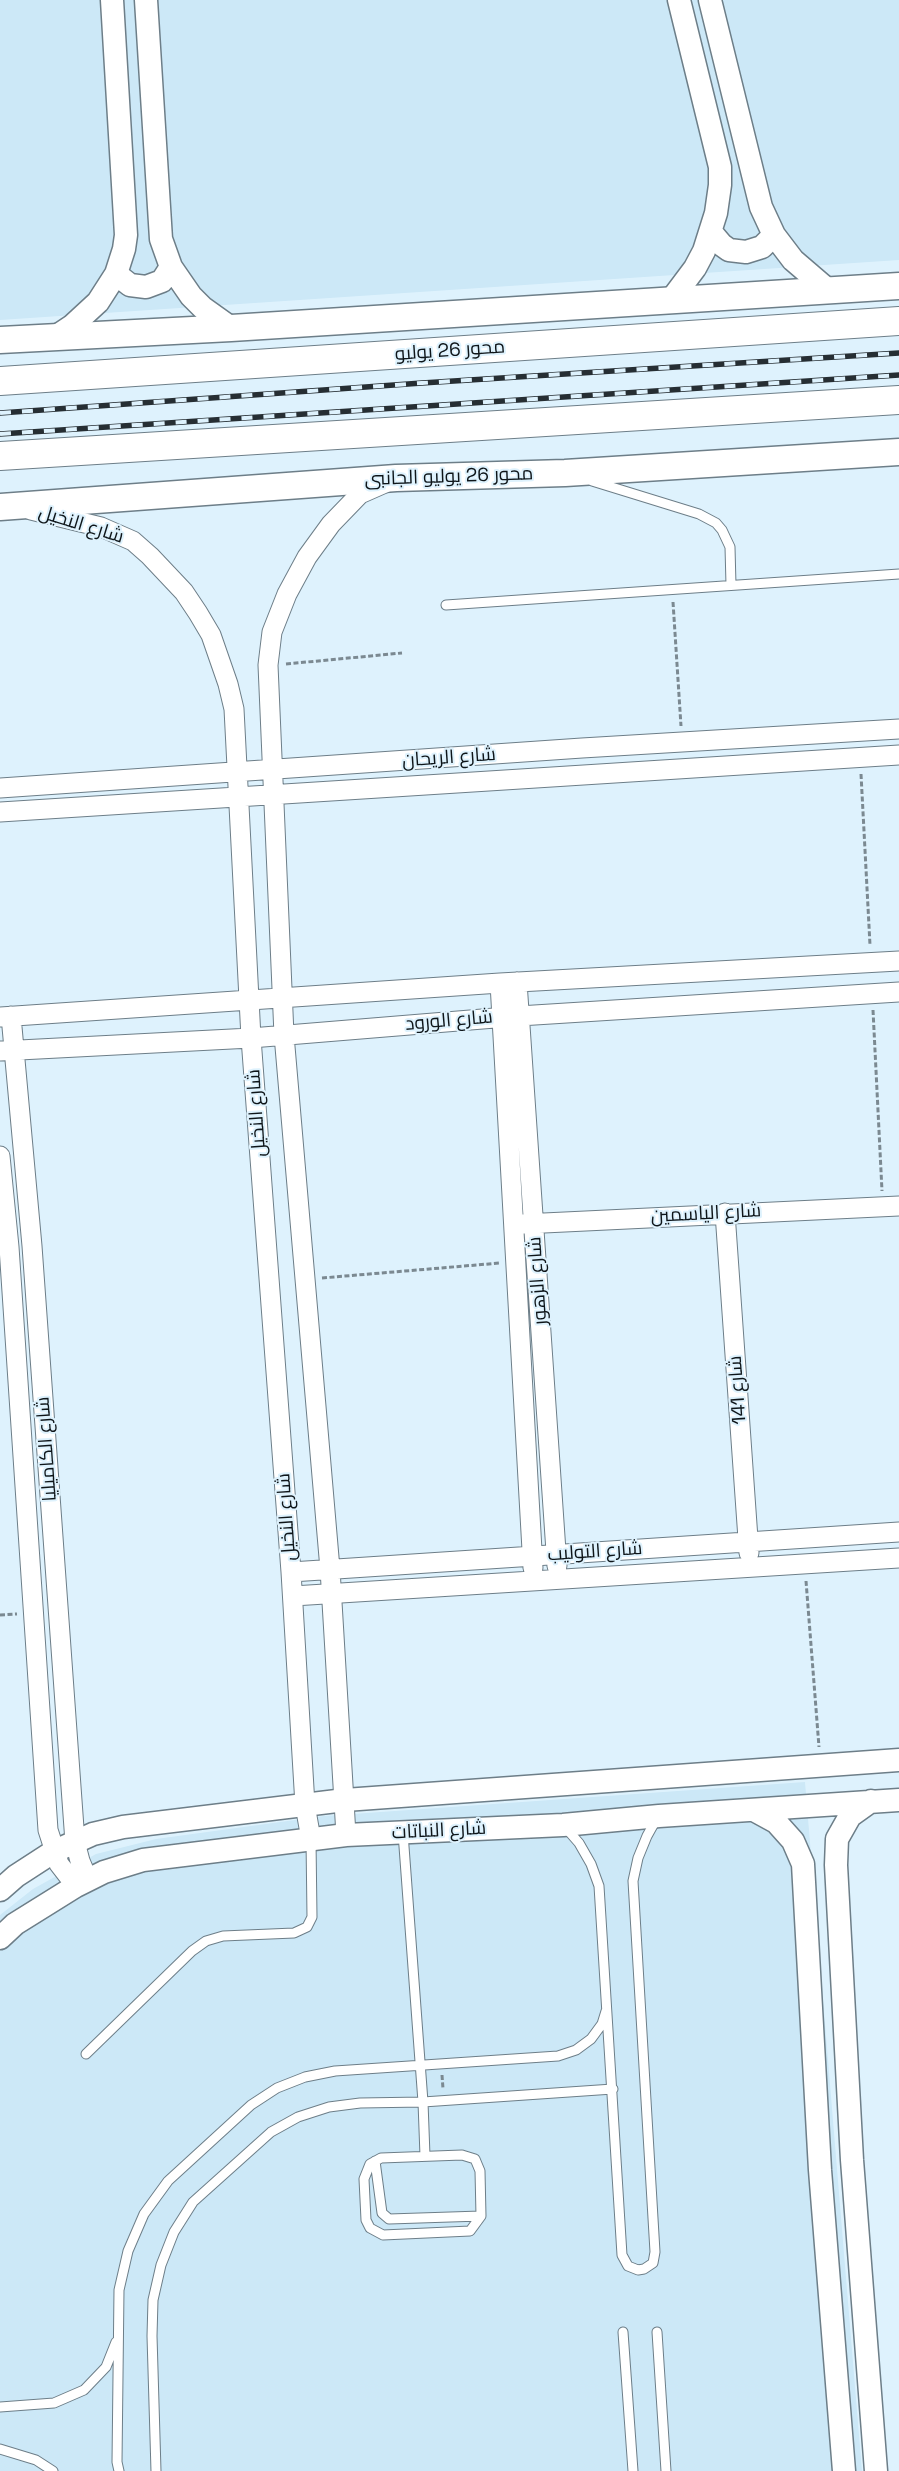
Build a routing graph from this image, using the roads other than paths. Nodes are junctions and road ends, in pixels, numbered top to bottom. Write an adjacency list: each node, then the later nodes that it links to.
1 (112, 0): 8 (street)
2 (146, 0): 7 (street)
3 (679, 0): 5 (street)
4 (710, 0): 6 (street)
5 (711, 232): 6 (street); 11 (street)
6 (774, 235): 10 (street)
7 (171, 267): 8 (street); 13 (street)
8 (116, 274): 14 (street)
9 (899, 286): 10 (main road)
10 (828, 290): 11 (main road)
11 (671, 300): 13 (main road)
12 (899, 322): 16 (highway, محور 26 يوليو)
13 (231, 328): 14 (main road)
14 (57, 336): 15 (main road)
15 (0, 340)
16 (0, 381)
17 (899, 400): 19 (highway)
18 (899, 452): 20 (main road, محور 26 يوليو الجانبى)
19 (0, 456)
20 (565, 473): 21 (main road, محور 26 يوليو الجانبى); 24 (lane)
21 (396, 478): 22 (main road, محور 26 يوليو الجانبى); 28 (street, شارع النخيل)
22 (8, 507): 29 (street, شارع النخيل)
23 (899, 574): 24 (lane)
24 (732, 585): 25 (lane)
25 (446, 605)
26 (899, 729): 28 (street, شارع الريحان)
27 (899, 754): 31 (street, شارع الريحان)
28 (272, 770): 29 (street, شارع الريحان); 31 (street, شارع النخيل)
29 (238, 773): 30 (street, شارع الريحان); 32 (street, شارع النخيل)
30 (0, 788)
31 (274, 794): 32 (street, شارع الريحان); 39 (street, شارع النخيل)
32 (239, 797): 33 (street, شارع الريحان); 40 (street, شارع النخيل)
33 (0, 812)
34 (899, 961): 35 (street, شارع الورود)
35 (871, 963): 36 (street, شارع الورود); 38 (street)
36 (509, 982): 39 (street, شارع الورود); 42 (street, شارع الزهور)
37 (899, 992): 38 (street, شارع الورود)
38 (872, 994): 42 (street, شارع الورود)
39 (282, 998): 40 (street, شارع الورود); 43 (street, شارع النخيل)
40 (250, 1001): 41 (street, شارع الورود); 44 (street, شارع النخيل)
41 (6, 1016): 45 (street, شارع الكاميليا)
42 (511, 1016): 43 (street, شارع الورود); 49 (street, شارع الزهور); 50 (street, شارع الزهور)
43 (284, 1035): 44 (street, شارع الورود); 61 (street, شارع النخيل)
44 (251, 1038): 45 (street, شارع الورود); 62 (street, شارع النخيل)
45 (7, 1050): 51 (street, شارع الكاميليا)
46 (0, 1156): 52 (street, شارع الكاميليا)
47 (891, 1206): 48 (street, شارع الياسمين)
48 (725, 1213): 49 (street, شارع الياسمين); 56 (street, شارع 141)
49 (534, 1224): 50 (street, شارع الياسمين); 57 (street, شارع الزهور)
50 (514, 1225): 58 (street, شارع الزهور)
51 (32, 1246): 52 (street); 53 (street, شارع الكاميليا)
52 (5, 1247): 54 (street, شارع الكاميليا)
53 (33, 1268): 54 (street); 78 (street, شارع الكاميليا)
54 (5, 1270): 79 (street, شارع الكاميليا)
55 (899, 1532): 56 (street, شارع التوليب)
56 (749, 1542): 57 (street, شارع التوليب); 60 (street, شارع 141)
57 (557, 1554): 58 (street, شارع التوليب); 63 (street, شارع الزهور)
58 (532, 1556): 61 (street, شارع التوليب); 64 (street, شارع الزهور)
59 (899, 1558): 60 (street, شارع التوليب)
60 (750, 1568): 63 (street, شارع التوليب)
61 (330, 1569): 62 (street, شارع التوليب); 65 (street, شارع النخيل)
62 (291, 1572): 66 (street, شارع النخيل)
63 (558, 1580): 64 (street, شارع التوليب)
64 (534, 1581): 65 (street, شارع التوليب)
65 (331, 1593): 66 (street, شارع التوليب); 68 (street, شارع النخيل)
66 (293, 1596): 71 (street, شارع النخيل)
67 (899, 1760): 68 (street, شارع النباتات)
68 (345, 1800): 71 (street, شارع النباتات); 76 (street, شارع النخيل)
69 (899, 1800): 70 (street, شارع النباتات)
70 (871, 1801): 72 (street, شارع النباتات); 102 (street)
71 (304, 1805): 77 (street, شارع النخيل); 78 (street, شارع النباتات)
72 (754, 1810): 73 (street, شارع النباتات); 101 (street)
73 (659, 1816): 74 (street, شارع النباتات); 86 (lane)
74 (563, 1825): 75 (street, شارع النباتات); 83 (lane)
75 (403, 1833): 76 (street, شارع النباتات); 85 (lane)
76 (346, 1836): 77 (street, شارع النباتات)
77 (311, 1839): 80 (street, شارع النباتات); 84 (lane)
78 (75, 1842): 79 (street, شارع النباتات); 80 (street, شارع الكاميليا)
79 (54, 1852): 80 (street, شارع الكاميليا); 81 (street, شارع النباتات)
80 (82, 1883): 82 (street, شارع النباتات)
81 (0, 1890)
82 (0, 1938)
83 (608, 2006): 85 (lane); 86 (lane)
84 (86, 2054)
85 (420, 2066): 87 (lane); 93 (lane)
86 (613, 2089): 87 (lane)
87 (423, 2102): 88 (lane); 98 (lane)
88 (425, 2156): 89 (lane); 90 (lane)
89 (375, 2161): 90 (lane); 90 (lane)
90 (481, 2216)
91 (623, 2332): 99 (lane)
92 (656, 2332): 100 (lane)
93 (118, 2337): 94 (lane); 97 (lane)
94 (0, 2408)
95 (0, 2449): 96 (lane)
96 (53, 2471)
97 (119, 2471)
98 (156, 2471)
99 (633, 2471)
100 (666, 2471)
101 (844, 2471)
102 (876, 2471)

